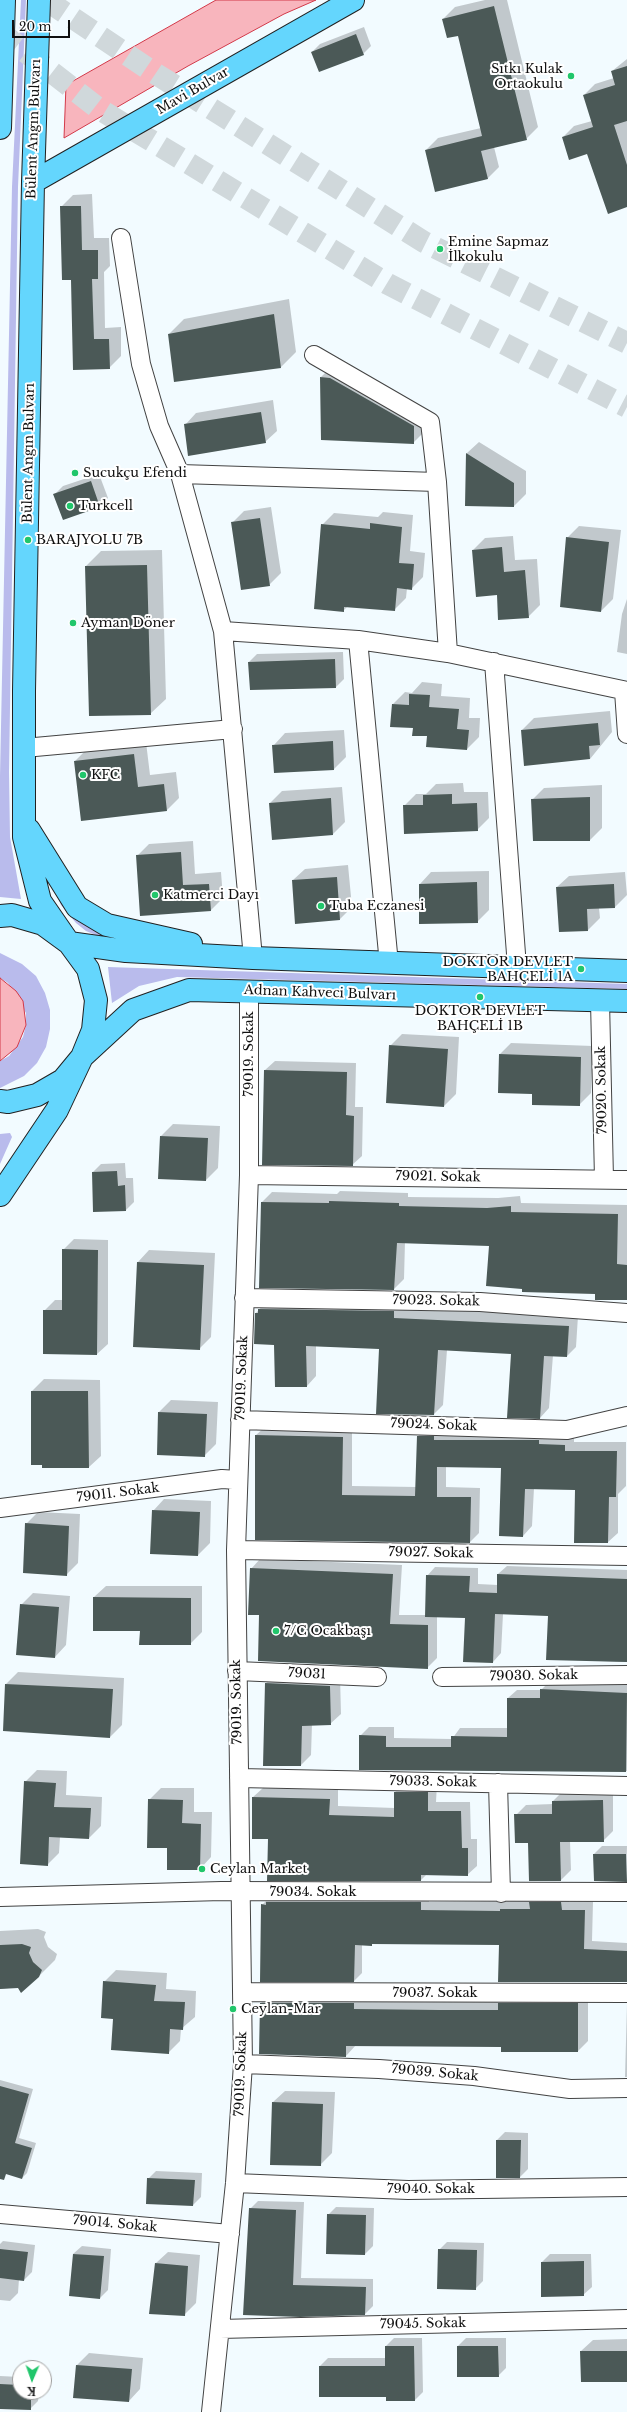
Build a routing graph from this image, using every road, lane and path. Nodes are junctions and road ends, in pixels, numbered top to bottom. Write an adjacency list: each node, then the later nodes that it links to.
1 (4, 0): 4 (main road)
2 (39, 0): 6 (main road, Bülent Angın Bulvarı)
3 (353, 0): 6 (main road, Mavi Bulvar)
4 (1, 39): 5 (main road)
5 (0, 128)
6 (33, 182): 18 (main road, Bülent Angın Bulvarı)
7 (121, 238): 9 (street)
8 (314, 355): 10 (street)
9 (180, 474): 10 (street); 11 (street)
10 (437, 482): 13 (street)
11 (223, 631): 12 (street); 16 (street)
12 (358, 640): 13 (street); 23 (street)
13 (448, 653): 14 (street)
14 (494, 662): 15 (street); 24 (street)
15 (626, 691): 17 (street)
16 (233, 729): 18 (street); 22 (street)
17 (627, 734)
18 (24, 748): 19 (main road, Bülent Angın Bulvarı)
19 (24, 821): 21 (main road, Bülent Angın Bulvarı); 22 (main road)
20 (0, 916): 21 (main road)
21 (69, 943): 22 (main road); 29 (main road, Bülent Angın Bulvarı)
22 (253, 958): 23 (main road)
23 (389, 964): 24 (main road)
24 (517, 967): 25 (main road)
25 (627, 971)
26 (249, 991): 27 (main road, Adnan Kahveci Bulvarı); 29 (main road, Adnan Kahveci Bulvarı); 31 (street, 79019. Sokak)
27 (600, 1001): 28 (main road, Adnan Kahveci Bulvarı); 32 (street, 79020. Sokak)
28 (627, 1001)
29 (82, 1057): 30 (main road); 34 (main road, Bülent Angın Bulvarı)
30 (0, 1101)
31 (249, 1175): 32 (street, 79021. Sokak); 35 (street, 79019. Sokak)
32 (604, 1179): 33 (street, 79021. Sokak)
33 (627, 1180)
34 (0, 1195)
35 (244, 1298): 36 (street, 79023. Sokak); 38 (street, 79019. Sokak)
36 (627, 1313)
37 (627, 1419): 38 (street, 79024. Sokak)
38 (240, 1420): 39 (street, 79019. Sokak)
39 (237, 1480): 40 (street, 79011. Sokak); 41 (street, 79019. Sokak)
40 (0, 1508)
41 (236, 1550): 42 (street, 79027. Sokak); 43 (street, 79019. Sokak)
42 (627, 1556)
43 (236, 1671): 45 (street, 79031); 47 (street, 79019. Sokak)
44 (627, 1675): 46 (street, 79030. Sokak)
45 (377, 1677)
46 (442, 1677)
47 (239, 1778): 48 (street, 79033. Sokak); 50 (street, 79019. Sokak)
48 (498, 1783): 49 (street, 79033. Sokak); 52 (street)
49 (627, 1786)
50 (241, 1892): 52 (street, 79034. Sokak); 53 (street, 79034. Sokak); 54 (street, 79019. Sokak)
51 (627, 1892): 52 (street, 79034. Sokak)
52 (501, 1893)
53 (0, 1897)
54 (243, 1992): 55 (street, 79037. Sokak); 56 (street, 79019. Sokak)
55 (627, 1993)
56 (243, 2064): 57 (street, 79039. Sokak); 58 (street, 79019. Sokak)
57 (627, 2088)
58 (235, 2183): 59 (street, 79040. Sokak); 61 (street, 79019. Sokak)
59 (627, 2187)
60 (0, 2214): 61 (street, 79014. Sokak)
61 (230, 2234): 63 (street, 79019. Sokak)
62 (627, 2319): 63 (street, 79045. Sokak)
63 (220, 2329): 64 (street, 79019. Sokak)
64 (211, 2412)

